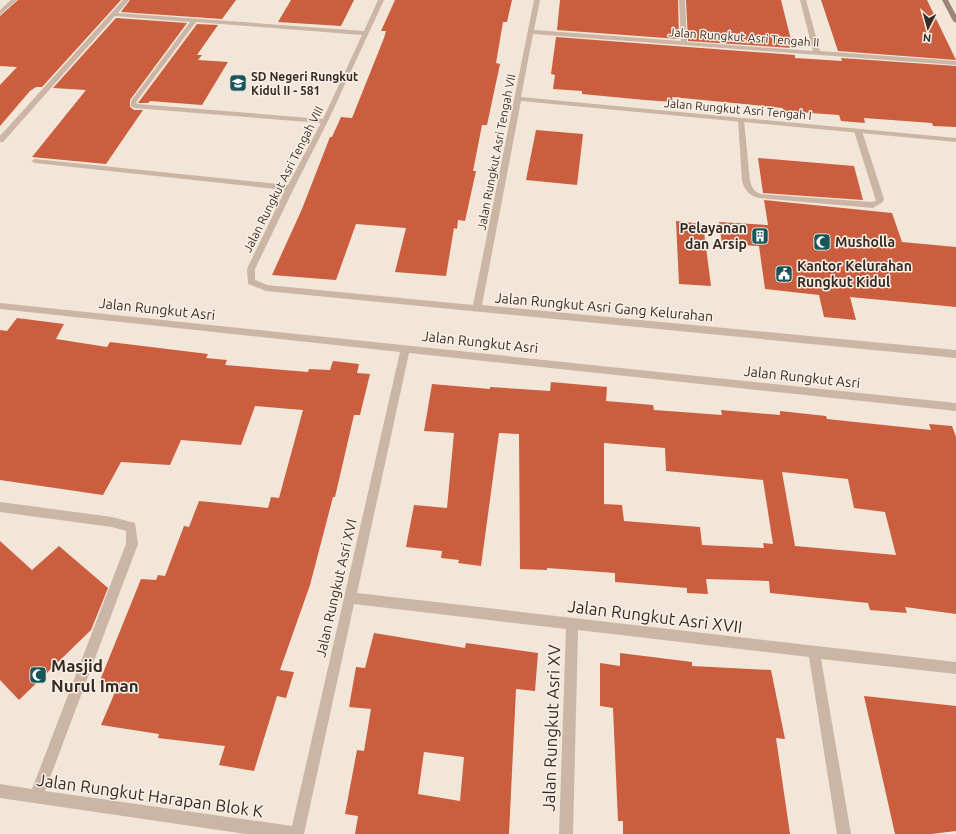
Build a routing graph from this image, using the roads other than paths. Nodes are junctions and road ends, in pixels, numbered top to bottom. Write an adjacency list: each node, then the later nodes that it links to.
1 (14, 0): 8 (street)
2 (126, 0): 9 (street)
3 (381, 0): 13 (street, Jalan Rungkut Asri Tengah VIII)
4 (537, 0): 12 (street, Jalan Rungkut Asri Tengah VII)
5 (682, 0): 14 (street)
6 (802, 0): 15 (street)
7 (945, 0): 11 (street)
8 (0, 13)
9 (113, 14): 10 (street); 21 (street)
10 (194, 21): 13 (street); 19 (street)
11 (956, 21)
12 (531, 32): 14 (street, Jalan Rungkut Asri Tengah II); 17 (street, Jalan Rungkut Asri Tengah VII)
13 (366, 33): 19 (street, Jalan Rungkut Asri Tengah VIII)
14 (684, 43): 15 (street, Jalan Rungkut Asri Tengah II)
15 (817, 53): 16 (street, Jalan Rungkut Asri Tengah II)
16 (956, 63)
17 (518, 99): 18 (street, Jalan Rungkut Asri Tengah I); 27 (street, Jalan Rungkut Asri Tengah VII)
18 (741, 120): 20 (street, Jalan Rungkut Asri Tengah I); 20 (street)
19 (325, 122): 24 (street, Jalan Rungkut Asri Tengah VIII)
20 (858, 131): 22 (street, Jalan Rungkut Asri Tengah I)
21 (0, 140)
22 (956, 140)
23 (35, 161): 24 (street)
24 (290, 188): 25 (street, Jalan Rungkut Asri Tengah VIII)
25 (251, 282): 27 (street, Jalan Rungkut Asri Gang Kelurahan)
26 (0, 306): 28 (street, Jalan Rungkut Asri)
27 (477, 309): 29 (street, Jalan Rungkut Asri Gang Kelurahan)
28 (405, 349): 30 (street, Jalan Rungkut Asri); 32 (street, Jalan Rungkut Asri XVI)
29 (956, 354)
30 (956, 408)
31 (0, 508): 37 (street)
32 (349, 598): 33 (street, Jalan Rungkut Asri XVII); 38 (street, Jalan Rungkut Asri XVI)
33 (572, 624): 34 (street, Jalan Rungkut Asri XVII); 39 (street, Jalan Rungkut Asri XV)
34 (814, 652): 35 (street, Jalan Rungkut Asri XVII); 40 (street)
35 (956, 668)
36 (0, 791): 37 (street, Jalan Rungkut Harapan Blok K)
37 (36, 796): 38 (street, Jalan Rungkut Harapan Blok K)
38 (296, 834)
39 (566, 834)
40 (844, 834)

